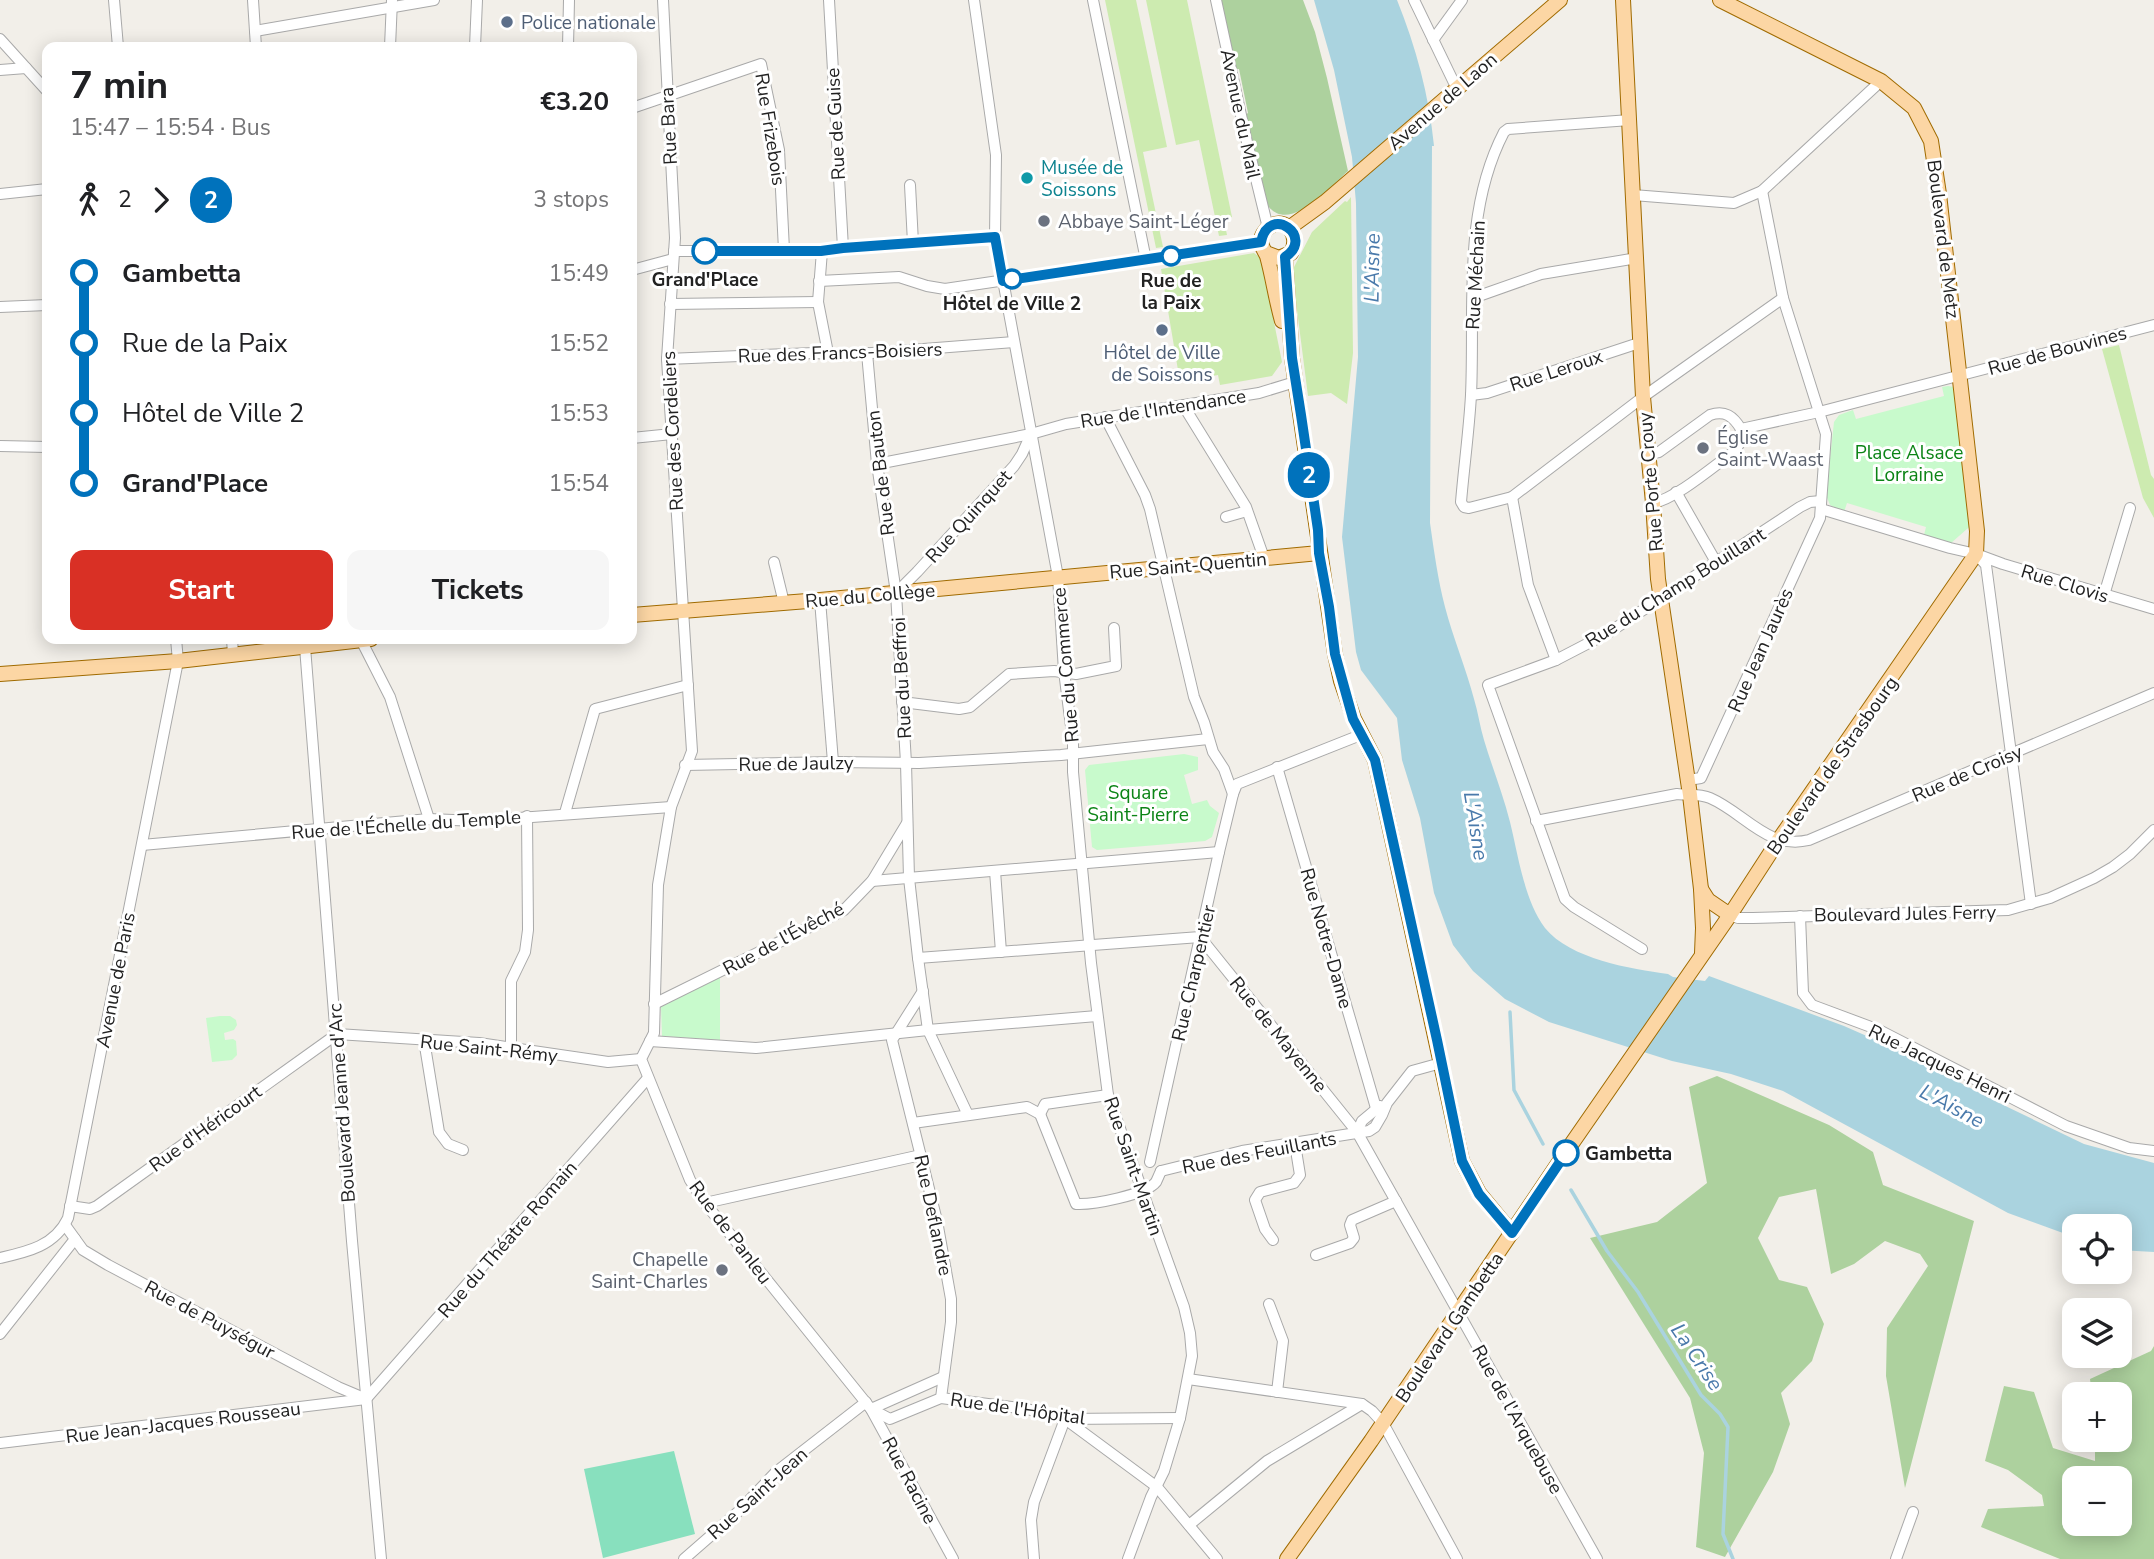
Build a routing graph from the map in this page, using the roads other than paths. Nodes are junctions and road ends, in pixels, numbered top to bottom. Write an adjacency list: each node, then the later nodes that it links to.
1 (114, 0): 20 (street)
2 (253, 0): 17 (street)
3 (434, 0): 15 (street)
4 (477, 0): 23 (street)
5 (569, 0): 24 (street)
6 (663, 0): 30 (street, Rue Bara)
7 (830, 0): 42 (street, Rue de Guise)
8 (974, 0): 40 (street, Rue du Commerce)
9 (1093, 0): 49 (street)
10 (1216, 0): 38 (street, Avenue du Mail)
11 (1414, 0): 19 (street)
12 (1462, 0): 19 (street)
13 (1560, 0): 29 (main road, Avenue de Laon)
14 (1720, 0): 27 (main road, Boulevard de Metz)
15 (392, 4): 17 (street); 22 (street)
16 (1624, 4): 32 (main road, Rue Porte Crouy)
17 (255, 31): 21 (street)
18 (0, 39): 25 (street)
19 (1433, 40): 29 (street)
20 (118, 42)
21 (256, 42)
22 (390, 42)
23 (475, 42)
24 (568, 42)
25 (26, 68): 26 (street); 28 (street)
26 (0, 70)
27 (1881, 81): 35 (street); 66 (main road, Boulevard de Metz)
28 (42, 86)
29 (1454, 92): 39 (main road, Avenue de Laon)
30 (667, 95): 31 (street, Rue Frizebois); 44 (street, Rue Frizebois); 46 (street, Rue Bara)
31 (637, 106)
32 (1630, 120): 37 (main road, Rue Porte Crouy); 53 (street, Rue Méchain)
33 (910, 185): 41 (street)
34 (42, 190): 36 (street)
35 (1762, 191): 37 (street); 54 (street, Rue Jean Jaurès)
36 (0, 194)
37 (1633, 195): 48 (main road, Rue Porte Crouy)
38 (1268, 228): 39 (main road); 43 (main road)
39 (1292, 234): 47 (main road)
40 (995, 237): 41 (street); 52 (street, Rue du Commerce)
41 (913, 243): 42 (street)
42 (843, 248): 45 (street)
43 (1264, 248): 47 (main road); 49 (street); 64 (main road)
44 (784, 250): 45 (street); 46 (street)
45 (821, 251): 51 (street)
46 (674, 255): 50 (street); 56 (street, Rue des Cordeliers)
47 (1285, 257): 64 (main road)
48 (1637, 258): 53 (street); 61 (main road, Rue Porte Crouy)
49 (1146, 260): 52 (street)
50 (637, 269)
51 (819, 281): 52 (street); 55 (street)
52 (1003, 281): 60 (street, Rue du Commerce)
53 (1473, 298): 68 (street, Rue Méchain)
54 (1783, 298): 69 (street); 71 (street, Rue Jean Jaurès)
55 (818, 302): 56 (street); 62 (street)
56 (670, 304): 65 (street, Rue des Cordeliers)
57 (42, 305): 58 (street)
58 (0, 307)
59 (2154, 325): 66 (street, Rue de Bouvines)
60 (1014, 342): 63 (street, Rue des Francs-Boisiers); 75 (street, Rue du Commerce)
61 (1642, 342): 68 (street, Rue Leroux); 69 (main road, Rue Porte Crouy)
62 (828, 353): 63 (street, Rue des Francs-Boisiers); 65 (street, Rue des Francs-Boisiers)
63 (867, 354): 80 (street, Rue de Bauton)
64 (1292, 358): 67 (main road)
65 (667, 359): 74 (street, Rue des Cordeliers)
66 (1961, 376): 71 (street, Rue de Bouvines); 89 (main road, Boulevard de Metz)
67 (1295, 382): 70 (street, Rue de l'Intendance); 88 (main road)
68 (1471, 395): 82 (street, Rue Méchain)
69 (1643, 397): 79 (main road, Rue Porte Crouy); 82 (street)
70 (1183, 405): 72 (street, Rue de l'Intendance); 86 (street)
71 (1819, 412): 73 (street, Rue de Bouvines); 84 (street, Rue Jean Jaurès)
72 (1105, 417): 75 (street, Rue de l'Intendance); 93 (street)
73 (1741, 429): 79 (street); 81 (street)
74 (672, 434): 76 (street); 101 (street, Rue des Cordeliers)
75 (1031, 434): 80 (street, Rue de l'Intendance); 94 (street, Rue du Commerce); 95 (street, Rue Quinquet)
76 (637, 438)
77 (0, 446): 78 (street)
78 (42, 447)
79 (1648, 454): 83 (main road, Rue Porte Crouy)
80 (877, 464): 95 (street, Rue de Bauton)
81 (1676, 492): 83 (street); 92 (street)
82 (1512, 497): 111 (street)
83 (1653, 503): 97 (main road, Rue Porte Crouy)
84 (1821, 505): 89 (street, Rue Clovis); 92 (street, Rue du Champ Bouillant); 126 (street, Rue Jean Jaurès)
85 (2130, 508): 96 (street)
86 (1247, 510): 87 (street); 90 (street)
87 (1226, 517)
88 (1319, 553): 90 (main road, Rue Saint-Quentin); 117 (main road)
89 (1976, 554): 96 (street, Rue Clovis); 120 (street); 137 (main road, Boulevard de Strasbourg)
90 (1267, 558): 93 (main road, Rue Saint-Quentin)
91 (774, 562): 99 (street)
92 (1716, 562): 97 (street, Rue du Champ Bouillant)
93 (1163, 568): 94 (main road, Rue Saint-Quentin); 118 (street)
94 (1058, 577): 95 (main road, Rue du Collège); 112 (street, Rue du Commerce)
95 (896, 593): 98 (main road, Rue du Collège); 116 (street, Rue du Beffroi)
96 (2104, 595): 100 (street, Rue Clovis)
97 (1661, 597): 111 (street, Rue du Champ Bouillant); 126 (main road, Rue Porte Crouy)
98 (820, 600): 99 (main road, Rue du Collège); 121 (street)
99 (784, 603): 101 (main road, Rue du Collège)
100 (2154, 609)
101 (683, 611): 102 (main road, Rue du Collège); 114 (street, Rue des Cordeliers)
102 (637, 615)
103 (1114, 628): 112 (street)
104 (176, 644): 110 (street, Avenue de Paris)
105 (232, 644): 109 (street)
106 (328, 644): 108 (main road)
107 (368, 644): 132 (street)
108 (305, 647): 109 (main road); 135 (street, Boulevard Jeanne d'Arc)
109 (233, 654): 110 (main road)
110 (178, 660): 113 (main road); 138 (street, Avenue de Paris)
111 (1556, 660): 133 (street, Rue du Champ Bouillant)
112 (1064, 671): 116 (street); 119 (street, Rue du Commerce)
113 (0, 674)
114 (688, 685): 123 (street, Rue des Cordeliers); 130 (street)
115 (2154, 693): 120 (street, Rue de Croisy)
116 (902, 702): 122 (street, Rue du Beffroi)
117 (1363, 734): 124 (street); 167 (main road)
118 (1208, 739): 119 (street, Rue de Jaulzy); 125 (street)
119 (1073, 754): 122 (street, Rue de Jaulzy); 140 (street, Rue Saint-Martin)
120 (2011, 754): 137 (street, Rue de Croisy); 146 (street)
121 (833, 762): 122 (street, Rue de Jaulzy); 123 (street, Rue de Jaulzy)
122 (906, 763): 134 (street, Rue du Beffroi)
123 (685, 765): 129 (street, Rue des Cordeliers)
124 (1277, 767): 127 (street); 170 (street, Rue Notre-Dame)
125 (1224, 769): 127 (street); 127 (street)
126 (1693, 785): 128 (street); 128 (street); 133 (street); 144 (main road, Rue Porte Crouy)
127 (1238, 786): 139 (street, Rue Charpentier)
128 (1708, 796): 137 (street)
129 (671, 807): 130 (street, Rue de l'Échelle du Temple); 158 (street, Rue des Cordeliers)
130 (565, 813): 131 (street, Rue de l'Échelle du Temple)
131 (527, 816): 132 (street, Rue de l'Échelle du Temple); 165 (street)
132 (429, 820): 135 (street, Rue de l'Échelle du Temple)
133 (1536, 821): 152 (street)
134 (907, 823): 142 (street, Rue du Beffroi); 143 (street, Rue de l'Évêché)
135 (320, 829): 138 (street, Rue de l'Échelle du Temple); 161 (street, Boulevard Jeanne d'Arc)
136 (2154, 830): 146 (street, Boulevard Jules Ferry)
137 (1778, 841): 145 (main road, Boulevard de Strasbourg)
138 (142, 845): 185 (street, Avenue de Paris)
139 (1219, 852): 140 (street); 150 (street, Rue Charpentier)
140 (1082, 863): 141 (street); 151 (street, Rue Saint-Martin)
141 (995, 871): 142 (street); 153 (street)
142 (909, 878): 143 (street); 155 (street, Rue du Beffroi)
143 (872, 881): 158 (street, Rue de l'Évêché)
144 (1701, 889): 147 (main road); 154 (main road, Rue Porte Crouy)
145 (1739, 901): 147 (main road, Boulevard de Strasbourg); 149 (street)
146 (2031, 904): 148 (street, Boulevard Jules Ferry)
147 (1730, 915): 149 (street, Boulevard Jules Ferry); 154 (main road, Boulevard de Strasbourg)
148 (1800, 916): 149 (street, Boulevard Jules Ferry); 177 (street, Rue Jacques Henri)
149 (1759, 918)
150 (1200, 937): 151 (street); 174 (street, Rue de Mayenne); 179 (street, Rue Charpentier)
151 (1089, 946): 153 (street); 159 (street, Rue Saint-Martin)
152 (1642, 949)
153 (1001, 952): 155 (street)
154 (1702, 954): 156 (main road, Boulevard de Strasbourg)
155 (918, 958): 157 (street, Rue du Beffroi)
156 (1687, 976): 187 (main road, Boulevard Gambetta)
157 (923, 991): 160 (street, Rue du Beffroi); 162 (street)
158 (654, 1004): 164 (street, Rue des Cordeliers)
159 (1097, 1016): 160 (street); 169 (street, Rue Saint-Martin)
160 (928, 1030): 162 (street); 172 (street, Rue du Beffroi)
161 (337, 1034): 163 (street, Rue Saint-Rémy); 185 (street, Rue d'Héricourt); 203 (street, Boulevard Jeanne d'Arc)
162 (895, 1034): 164 (street); 173 (street, Rue Deflandre)
163 (424, 1040): 165 (street, Rue Saint-Rémy); 176 (street)
164 (650, 1041): 166 (street)
165 (511, 1049): 166 (street, Rue Saint-Rémy)
166 (640, 1059): 168 (street, Rue de Panleu)
167 (1441, 1063): 170 (street, Rue des Feuillants); 187 (main road)
168 (648, 1078): 184 (street, Rue de Panleu); 203 (street, Rue du Théatre Romain)
169 (1108, 1095): 171 (street); 180 (street, Rue Saint-Martin)
170 (1381, 1106): 174 (street, Rue des Feuillants)
171 (1040, 1114): 172 (street); 182 (street)
172 (968, 1115): 173 (street)
173 (913, 1123): 178 (street, Rue Deflandre)
174 (1357, 1132): 175 (street, Rue des Feuillants); 183 (street, Rue de l'Arquebuse)
175 (1295, 1144): 181 (street, Rue des Feuillants); 190 (street)
176 (463, 1150)
177 (2154, 1152)
178 (921, 1155): 184 (street); 198 (street, Rue Deflandre)
179 (1150, 1162): 180 (street); 181 (street)
180 (1132, 1163): 182 (street, Rue Saint-Martin)
181 (1161, 1171): 182 (street)
182 (1142, 1190): 199 (street, Rue Saint-Martin)
183 (1396, 1201): 193 (street); 196 (street, Rue de l'Arquebuse)
184 (705, 1203): 206 (street, Rue de Panleu)
185 (70, 1206): 186 (street, Avenue de Paris)
186 (65, 1225): 188 (street); 189 (street, Rue de Puységur)
187 (1512, 1233): 196 (main road, Boulevard Gambetta)
188 (51, 1239): 191 (street); 194 (street)
189 (75, 1239): 191 (street); 192 (street, Rue de Puységur)
190 (1273, 1240)
191 (65, 1250): 192 (street); 197 (street)
192 (83, 1250): 200 (street, Rue de Puységur)
193 (1316, 1255)
194 (0, 1258)
195 (1269, 1304): 201 (street)
196 (1458, 1312): 210 (main road, Boulevard Gambetta); 224 (street, Rue de l'Arquebuse)
197 (0, 1335)
198 (943, 1377): 202 (street, Rue Deflandre); 206 (street, Rue Saint-Jean)
199 (1188, 1379): 201 (street); 207 (street, Rue Saint-Martin)
200 (338, 1387): 203 (street, Rue de Puységur); 204 (street)
201 (1277, 1392): 205 (street)
202 (941, 1398): 208 (street); 209 (street, Rue de l'Hôpital)
203 (366, 1399): 204 (street, Rue Jean-Jacques Rousseau); 216 (street, Boulevard Jeanne d'Arc)
204 (336, 1403): 212 (street, Rue Jean-Jacques Rousseau)
205 (1362, 1404): 210 (street); 215 (street)
206 (869, 1406): 208 (street); 211 (street, Rue Racine); 217 (street, Rue Saint-Jean)
207 (1180, 1418): 209 (street, Rue de l'Hôpital); 213 (street, Rue Saint-Martin)
208 (890, 1419): 211 (street)
209 (1065, 1419): 213 (street); 219 (street)
210 (1383, 1423): 222 (main road, Boulevard Gambetta); 223 (street)
211 (886, 1436): 218 (street, Rue Racine)
212 (0, 1443)
213 (1157, 1487): 215 (street); 220 (street, Rue Saint-Martin)
214 (1913, 1512): 225 (street)
215 (1189, 1525): 221 (street)
216 (381, 1559)
217 (684, 1559)
218 (953, 1559)
219 (1034, 1559)
220 (1128, 1559)
221 (1217, 1559)
222 (1287, 1559)
223 (1457, 1559)
224 (1597, 1559)
225 (1896, 1559)

